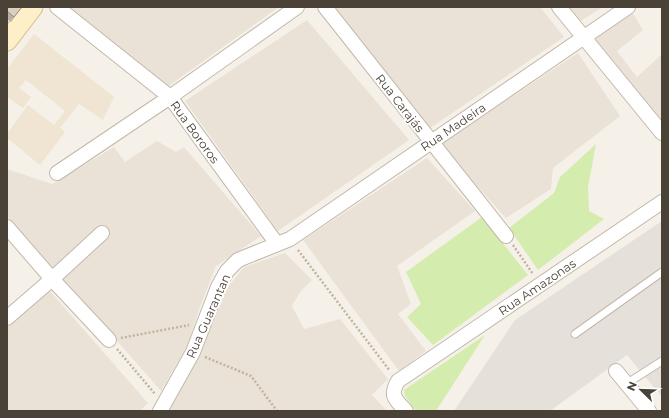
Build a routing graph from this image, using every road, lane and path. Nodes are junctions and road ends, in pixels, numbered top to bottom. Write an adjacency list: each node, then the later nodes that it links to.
1 (34, 7): 8 (street)
2 (57, 7): 9 (street, Rua Bororos)
3 (298, 7): 9 (street)
4 (325, 7): 11 (street, Rua Carajás)
5 (559, 7): 7 (street)
6 (628, 7): 7 (street, Rua Madeira)
7 (584, 37): 10 (street); 11 (street, Rua Madeira)
8 (7, 41)
9 (170, 97): 12 (street); 17 (street, Rua Bororos)
10 (662, 133)
11 (431, 142): 16 (street, Rua Carajás); 17 (street, Rua Madeira)
12 (57, 172)
13 (662, 202): 20 (street, Rua Amazonas)
14 (7, 228): 19 (street)
15 (102, 233): 19 (street)
16 (506, 236): 20 (path)
17 (283, 242): 21 (street, Rua Guarantan); 28 (path)
18 (662, 272): 23 (lane)
19 (52, 280): 22 (street); 24 (street)
20 (541, 284): 28 (street, Rua Amazonas)
21 (208, 313): 24 (path); 25 (street, Rua Guarantan)
22 (7, 318)
23 (575, 334)
24 (109, 340): 30 (path)
25 (193, 352): 30 (street, Rua Guarantan); 31 (path)
26 (662, 361): 29 (lane)
27 (616, 371): 29 (street)
28 (398, 381): 32 (street)
29 (626, 384): 33 (street)
30 (162, 408)
31 (277, 411)
32 (406, 411)
33 (649, 411)

